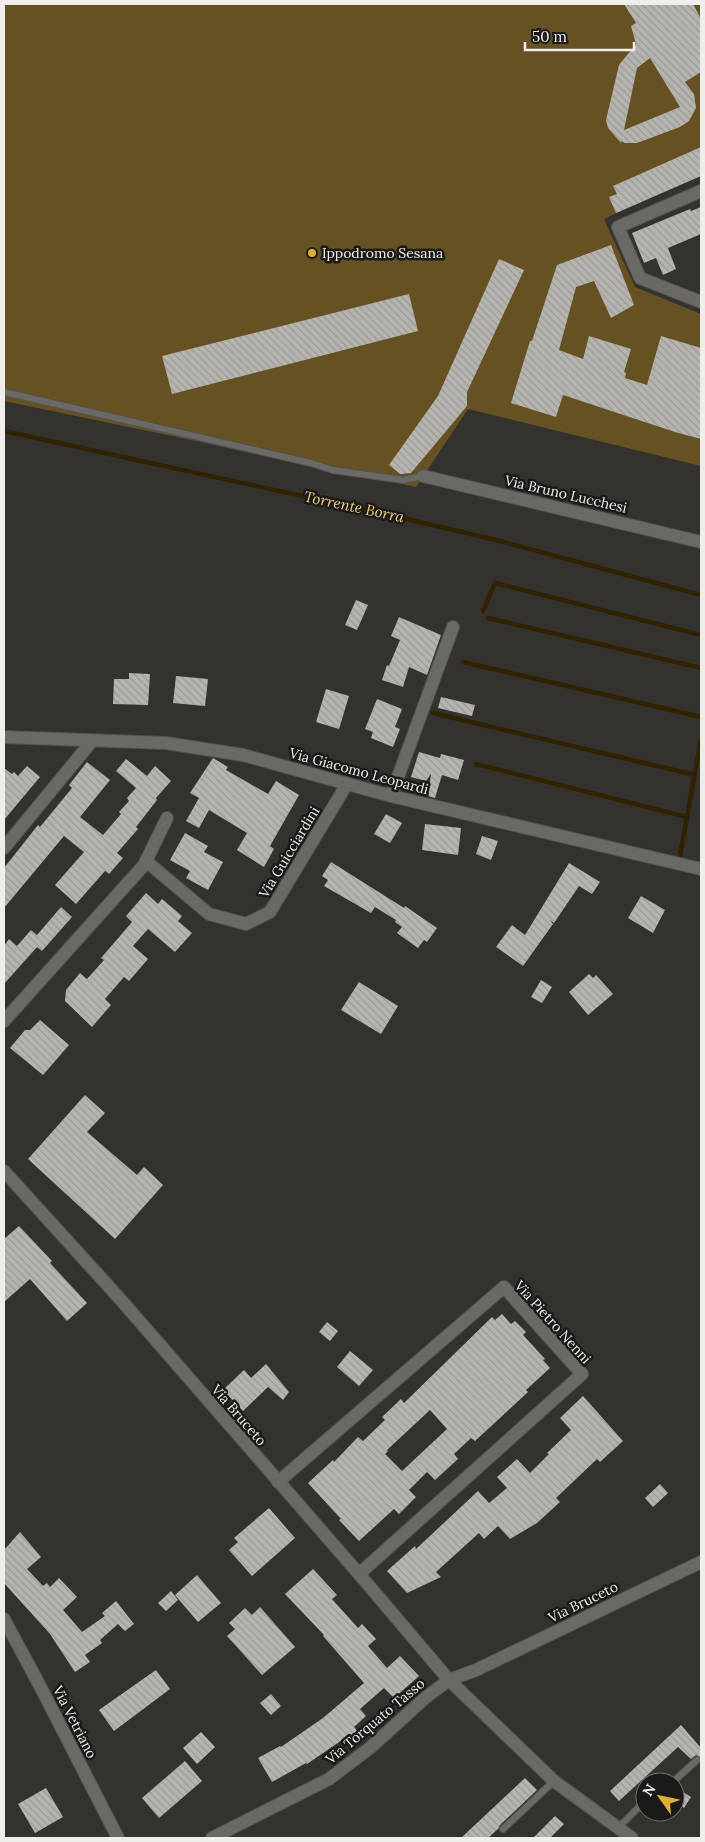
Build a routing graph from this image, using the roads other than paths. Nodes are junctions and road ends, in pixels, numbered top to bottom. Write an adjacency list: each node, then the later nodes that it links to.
1 (701, 191): 2 (street)
2 (701, 302)
3 (4, 392): 4 (lane)
4 (423, 476): 5 (street, Via Bruno Lucchesi)
5 (701, 542)
6 (453, 627): 10 (street)
7 (4, 737): 8 (street, Via Giacomo Leopardi)
8 (92, 741): 9 (street, Via Giacomo Leopardi); 12 (street)
9 (347, 784): 10 (street, Via Giacomo Leopardi); 13 (street, Via Guicciardini)
10 (391, 796): 14 (street, Via Giacomo Leopardi)
11 (168, 818): 13 (street)
12 (4, 848)
13 (146, 861): 15 (street)
14 (701, 869)
15 (4, 1021)
16 (4, 1171): 17 (street, Via Bruceto)
17 (278, 1482): 19 (street, Via Bruceto); 19 (street, Via Pietro Nenni)
18 (701, 1562): 21 (street, Via Bruceto)
19 (359, 1574): 21 (street, Via Bruceto)
20 (4, 1620): 28 (street, Via Vetriano)
21 (450, 1680): 24 (street, Via Bruceto); 29 (street, Via Torquato Tasso)
22 (697, 1760): 23 (lane)
23 (684, 1772)
24 (554, 1781): 26 (street, Via Bruceto); 27 (lane)
25 (635, 1811): 26 (lane)
26 (618, 1828): 30 (street, Via Bruceto)
27 (503, 1829)
28 (118, 1838)
29 (212, 1838)
30 (632, 1838)

